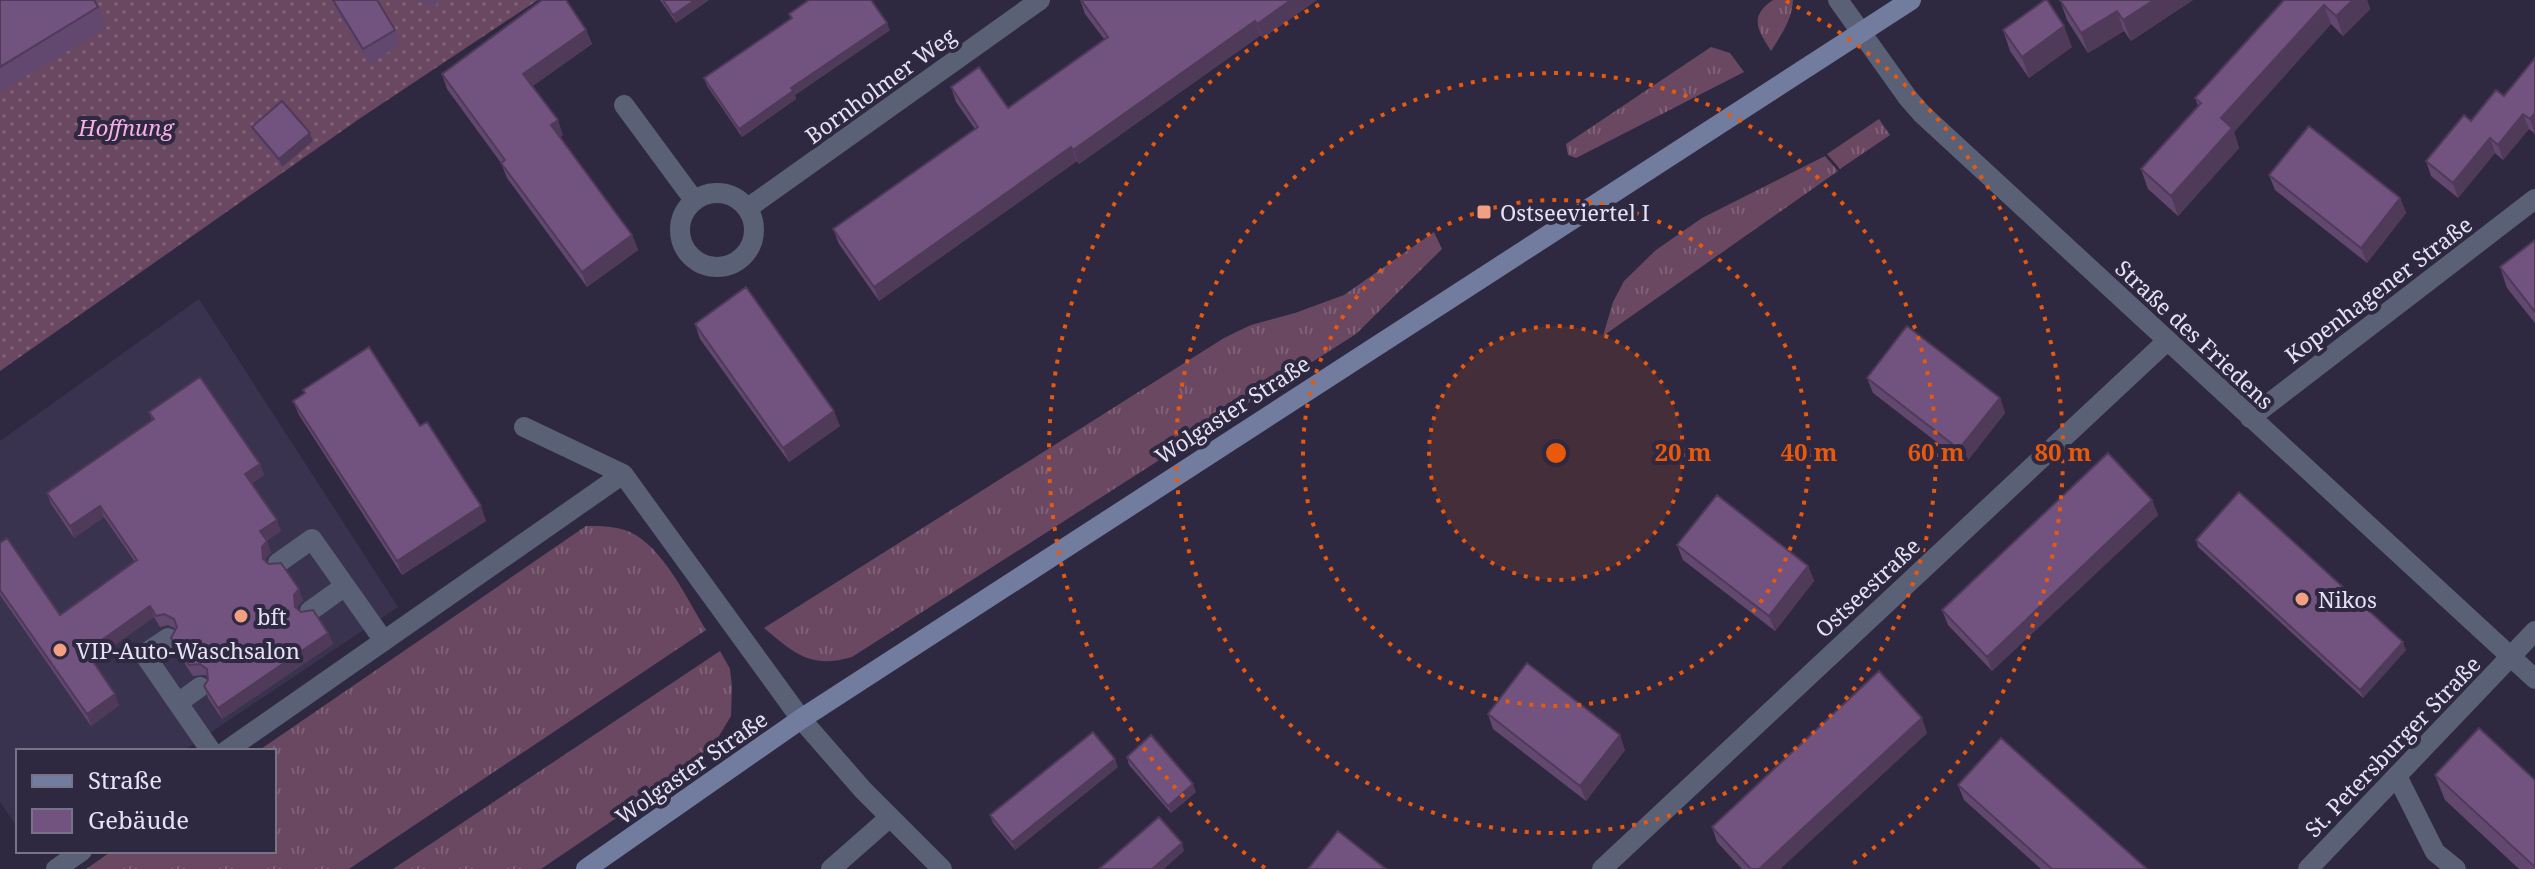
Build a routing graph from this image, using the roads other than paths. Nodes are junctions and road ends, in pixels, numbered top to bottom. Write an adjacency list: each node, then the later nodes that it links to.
1 (1040, 0): 8 (street, Bornholmer Weg)
2 (1838, 0): 4 (street, Straße des Friedens)
3 (1911, 0): 4 (main road, Wolgaster Straße)
4 (1862, 33): 9 (street, Straße des Friedens); 23 (main road, Wolgaster Straße)
5 (624, 105): 7 (street)
6 (2535, 199): 10 (street, Kopenhagener Straße)
7 (694, 200): 8 (street); 8 (street)
8 (748, 208)
9 (2167, 341): 10 (street, Straße des Friedens); 33 (street, Ostseestraße)
10 (2250, 418): 19 (street, Straße des Friedens)
11 (524, 427): 12 (street)
12 (623, 474): 18 (street); 23 (street)
13 (278, 563): 14 (street)
14 (345, 586): 15 (street); 18 (street)
15 (310, 611)
16 (2535, 631): 19 (street)
17 (168, 638): 22 (street)
18 (384, 641): 25 (street)
19 (2511, 656): 20 (street, Straße des Friedens); 26 (street, St. Petersburger Straße)
20 (2535, 679)
21 (200, 687): 22 (street)
22 (178, 703): 24 (street)
23 (801, 719): 27 (street); 30 (main road, Wolgaster Straße)
24 (210, 749)
25 (229, 749)
26 (2397, 776): 34 (street, St. Petersburger Straße); 35 (street)
27 (889, 818): 31 (street); 32 (street)
28 (79, 853): 29 (street)
29 (56, 869)
30 (586, 869)
31 (831, 869)
32 (942, 869)
33 (1602, 869)
34 (2308, 869)
35 (2456, 869)

